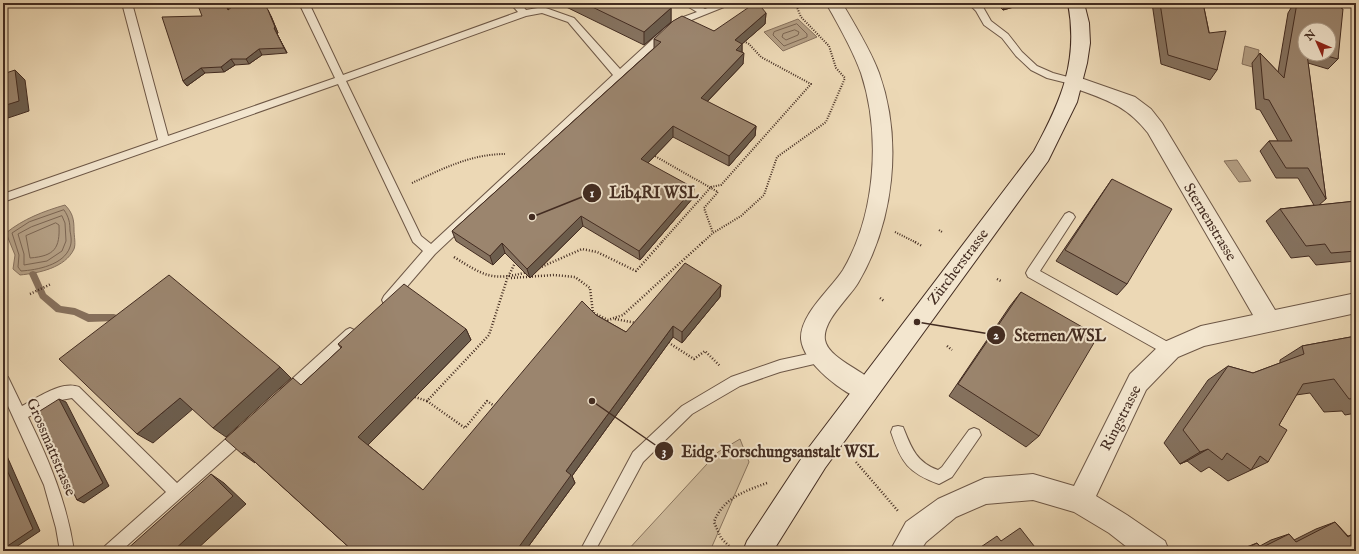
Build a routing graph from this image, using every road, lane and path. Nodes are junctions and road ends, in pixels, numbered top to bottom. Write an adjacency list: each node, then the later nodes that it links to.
1 (127, 3): 16 (lane)
2 (304, 3): 14 (lane)
3 (515, 3): 11 (lane)
4 (687, 3): 10 (lane)
5 (729, 3): 10 (lane)
6 (792, 3): 24 (path)
7 (834, 3): 49 (street)
8 (974, 3): 15 (lane)
9 (1076, 3): 15 (street, Zürcherstrasse)
10 (705, 12): 13 (lane)
11 (524, 13): 13 (lane); 14 (lane)
12 (743, 41): 19 (path)
13 (619, 75): 18 (lane)
14 (340, 80): 16 (lane); 20 (lane)
15 (1075, 82): 42 (street, Sternenstrasse); 52 (street, Zürcherstrasse)
16 (164, 142): 21 (lane)
17 (652, 155): 19 (path)
18 (526, 163): 20 (path); 26 (lane)
19 (711, 187): 24 (path); 28 (path)
20 (394, 191): 26 (lane)
21 (3, 198)
22 (1070, 217): 48 (lane)
23 (891, 230): 25 (path)
24 (713, 233): 41 (path)
25 (922, 246)
26 (434, 248): 30 (path); 38 (lane)
27 (515, 263): 30 (path)
28 (536, 269)
29 (528, 271): 30 (path)
30 (507, 279): 39 (path); 55 (path)
31 (997, 279): 32 (path)
32 (1001, 281)
33 (50, 284): 34 (path)
34 (30, 294)
35 (880, 298): 36 (path)
36 (884, 301)
37 (1356, 303): 42 (street)
38 (377, 310)
39 (593, 313): 40 (path); 41 (path)
40 (588, 317)
41 (615, 319): 43 (path)
42 (1269, 321): 48 (street, Ringstrasse)
43 (637, 324)
44 (360, 326): 54 (lane)
45 (662, 339): 51 (path)
46 (947, 346): 47 (path)
47 (952, 350)
48 (1170, 350): 64 (street, Ringstrasse)
49 (822, 358): 51 (lane); 52 (street)
50 (3, 381): 57 (lane, Grossmattstrasse)
51 (736, 381): 68 (lane)
52 (866, 391): 70 (street, Zürcherstrasse)
53 (410, 395): 55 (path)
54 (278, 400)
55 (427, 401): 56 (path)
56 (502, 411)
57 (19, 414): 63 (lane); 66 (lane, Grossmattstrasse)
58 (249, 427): 63 (lane)
59 (898, 432): 60 (lane)
60 (974, 435)
61 (856, 462): 65 (path)
62 (772, 482): 69 (path)
63 (177, 493): 67 (lane)
64 (1080, 501): 65 (street); 71 (street)
65 (910, 542)
66 (67, 551)
67 (110, 551)
68 (587, 551)
69 (735, 551)
70 (758, 551)
71 (1155, 551)

